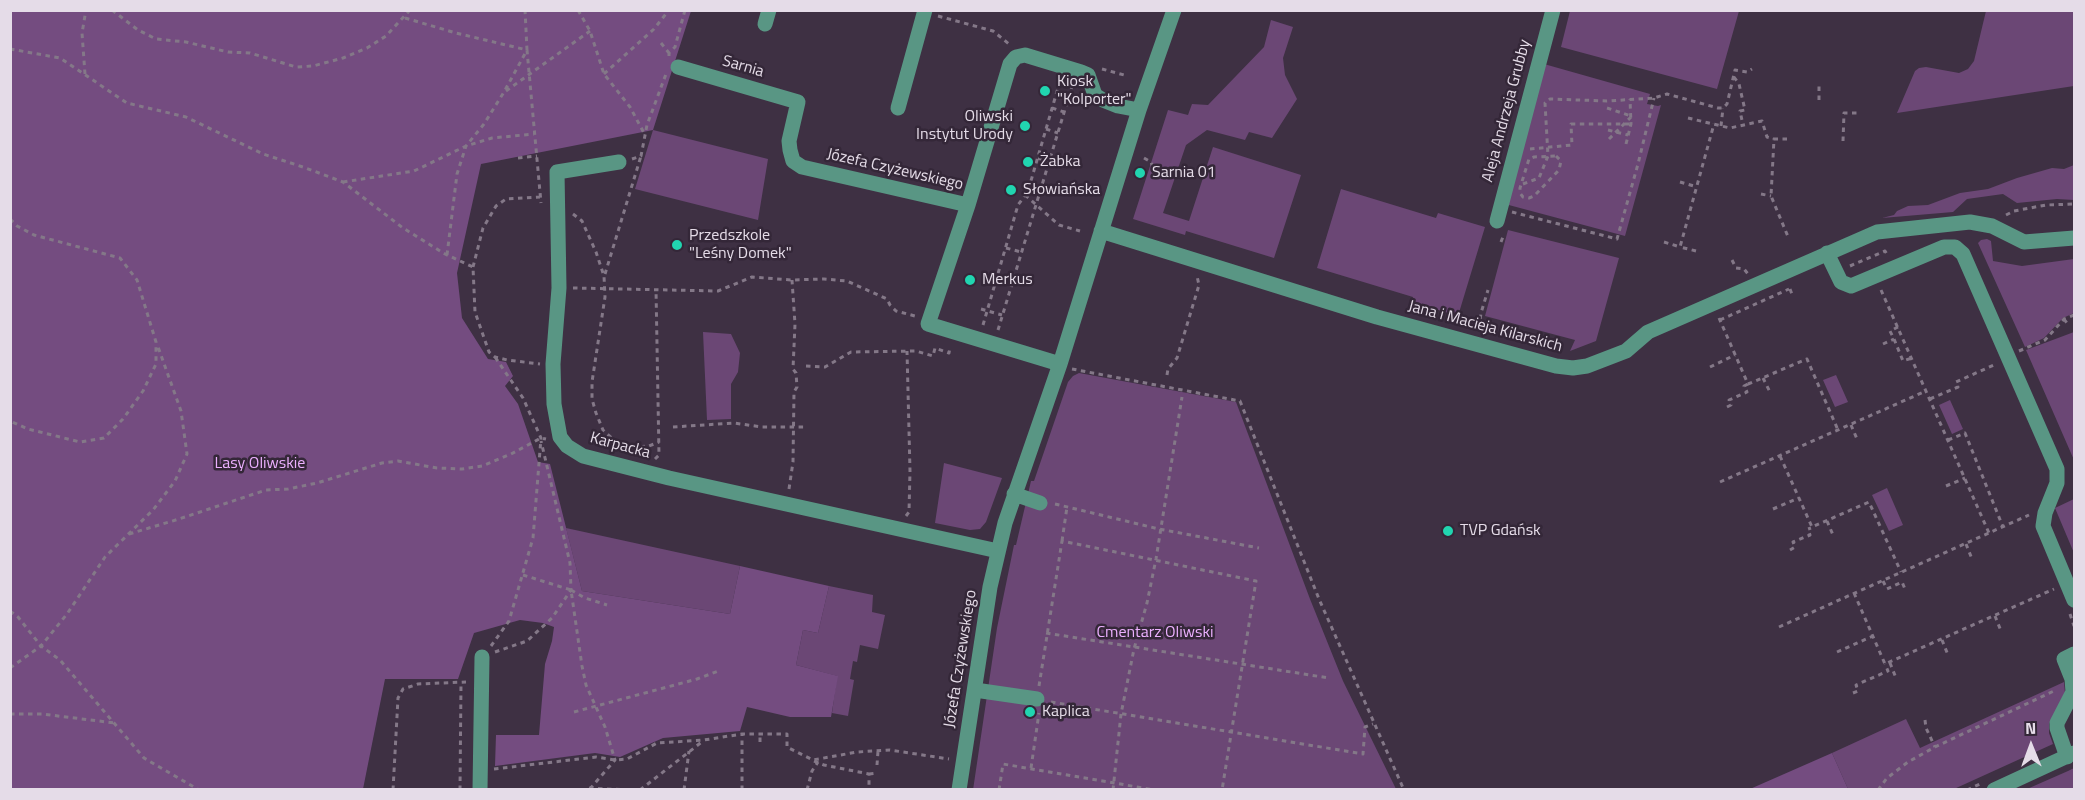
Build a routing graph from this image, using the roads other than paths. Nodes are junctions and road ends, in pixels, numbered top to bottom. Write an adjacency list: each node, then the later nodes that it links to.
1 (1174, 10): 7 (street, Józefa Czyżewskiego)
2 (1553, 10): 10 (street, Aleja Andrzeja Grubby)
3 (923, 11): 6 (street)
4 (672, 67): 5 (street, Sarnia)
5 (798, 102): 9 (street, Józefa Czyżewskiego)
6 (898, 108)
7 (1138, 110): 9 (street); 11 (street, Józefa Czyżewskiego)
8 (619, 162): 17 (street, Karpacka)
9 (968, 205): 14 (street, Józefa Czyżewskiego)
10 (1498, 215)
11 (1101, 231): 13 (street, Jana i Macieja Kilarskich); 14 (street, Józefa Czyżewskiego)
12 (2074, 238): 13 (street, Jana i Macieja Kilarskich)
13 (1827, 253): 18 (street)
14 (1060, 364): 15 (street, Józefa Czyżewskiego)
15 (1014, 494): 16 (street); 17 (street, Józefa Czyżewskiego)
16 (1040, 503)
17 (998, 551): 21 (street, Józefa Czyżewskiego)
18 (2074, 600)
19 (2074, 654): 23 (street)
20 (482, 657): 24 (street)
21 (975, 690): 22 (street); 25 (street, Józefa Czyżewskiego)
22 (1039, 700)
23 (2071, 755): 26 (street)
24 (480, 789)
25 (959, 789)
26 (1994, 789)

